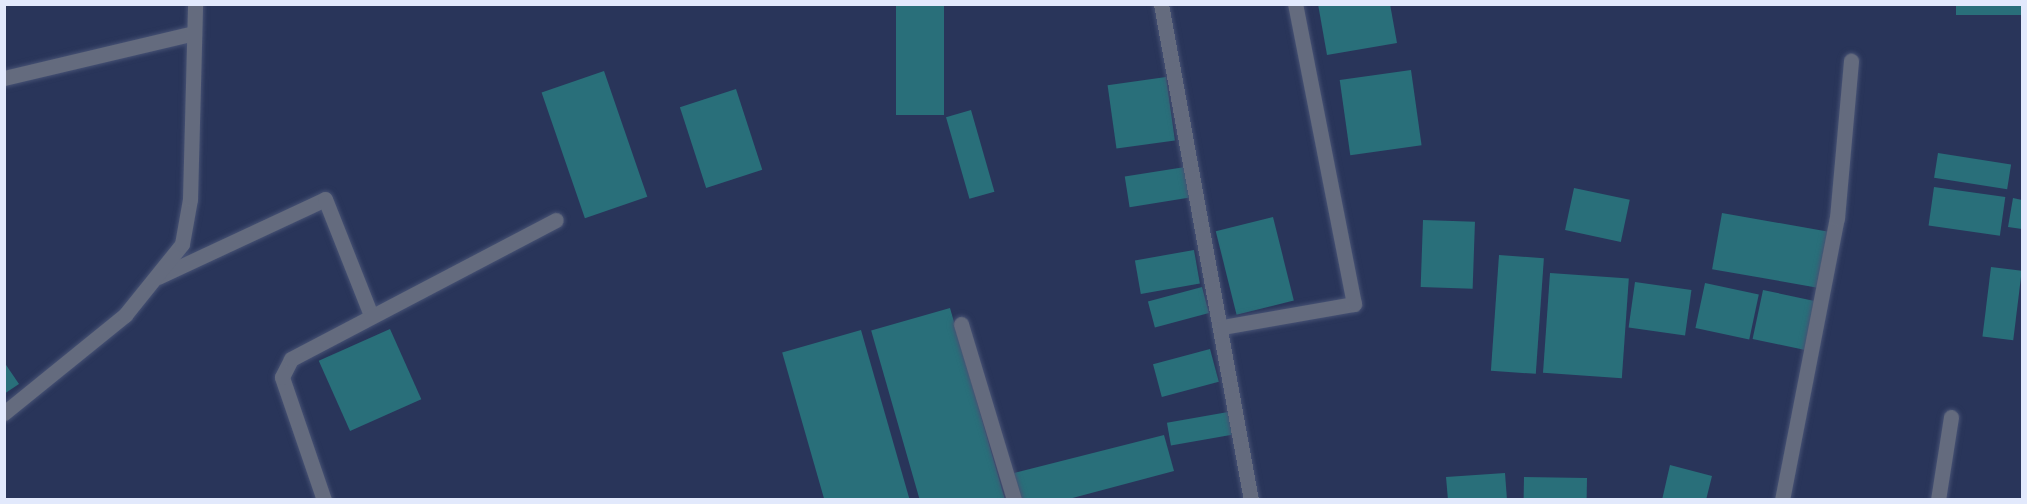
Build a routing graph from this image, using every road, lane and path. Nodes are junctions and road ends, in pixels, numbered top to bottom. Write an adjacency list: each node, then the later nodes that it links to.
1 (195, 4): 4 (street)
2 (1161, 4): 11 (street)
3 (1295, 4): 11 (street)
4 (194, 33): 6 (street); 8 (street)
5 (1851, 61): 17 (street)
6 (4, 78)
7 (556, 220): 9 (street)
8 (155, 279): 9 (street); 12 (street)
9 (371, 315): 14 (street)
10 (961, 324): 15 (street)
11 (1222, 327): 16 (street)
12 (4, 413)
13 (1951, 417): 18 (street)
14 (324, 500)
15 (1014, 500)
16 (1251, 500)
17 (1782, 500)
18 (1938, 500)

